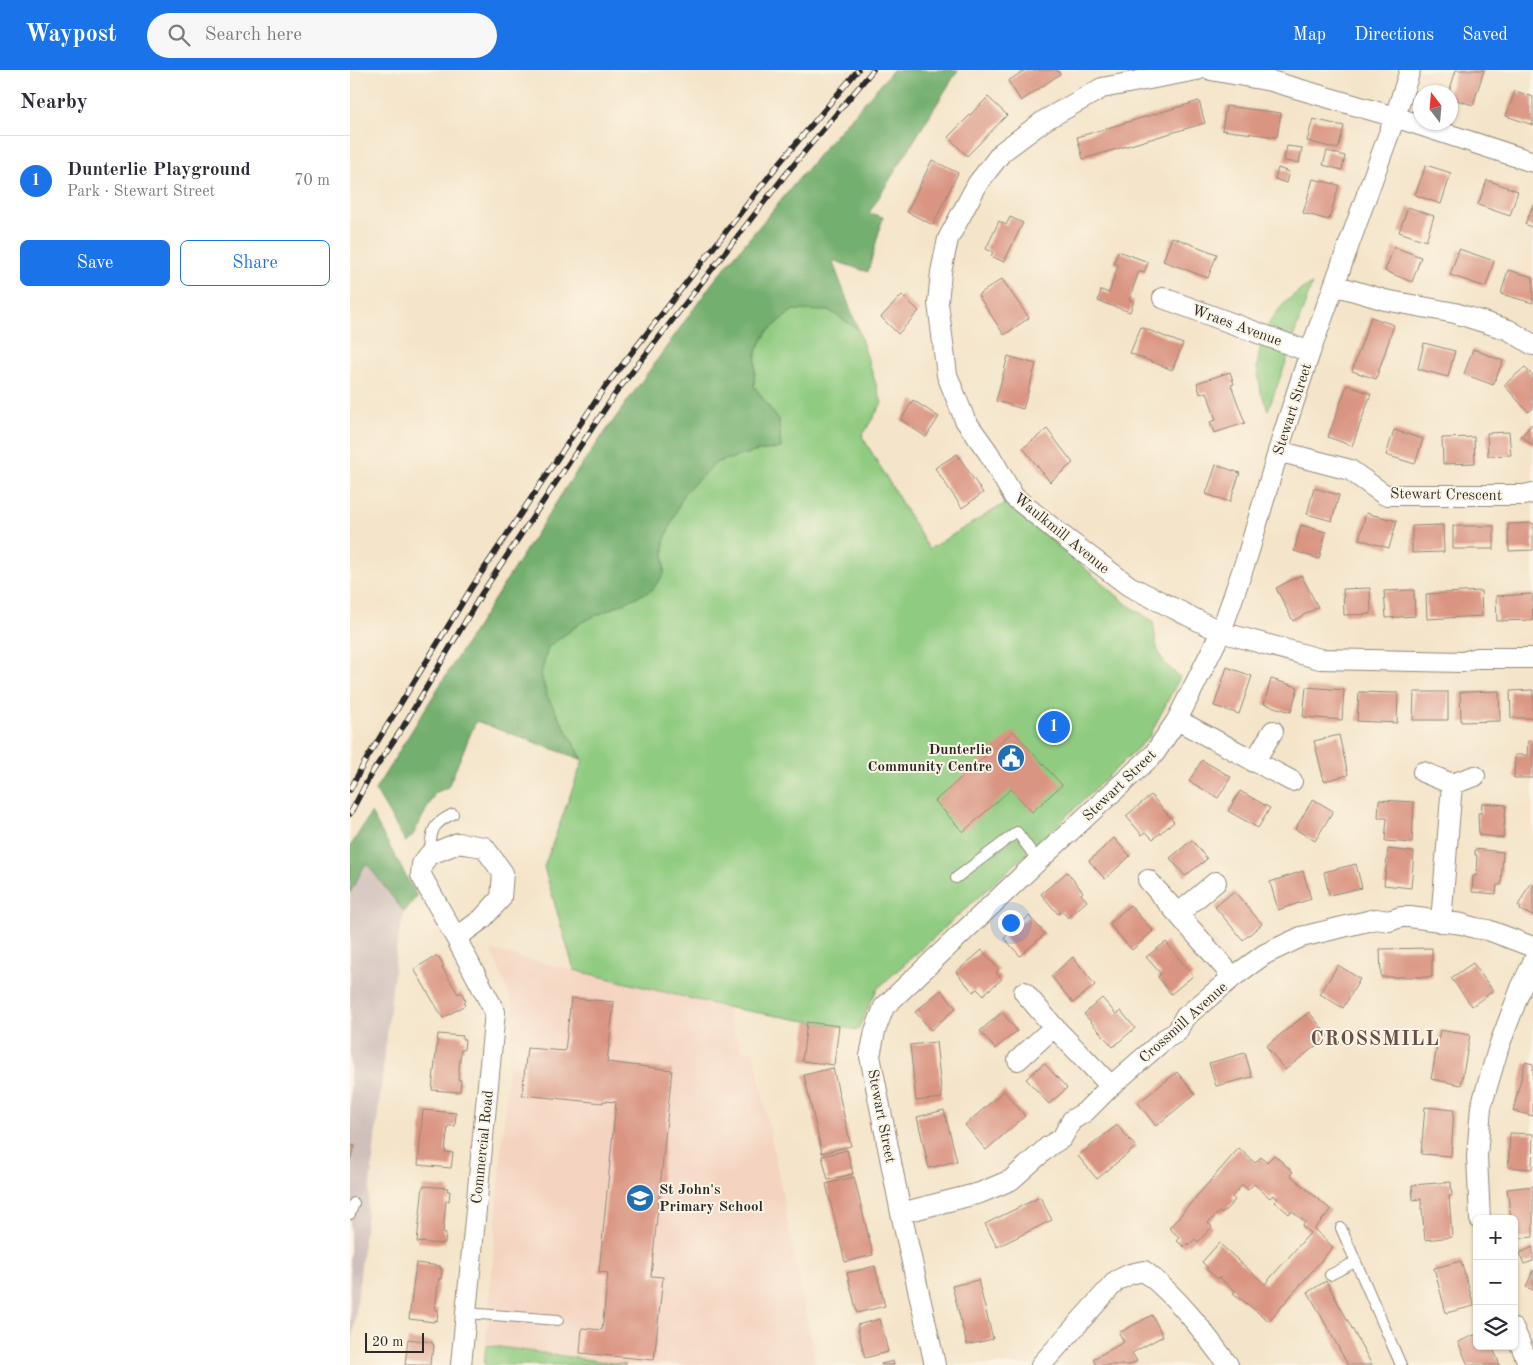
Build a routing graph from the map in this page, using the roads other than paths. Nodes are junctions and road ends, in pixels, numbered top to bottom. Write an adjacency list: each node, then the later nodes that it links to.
1 (1197, 70): 12 (street, Waulkmill Avenue)
2 (1211, 70): 4 (street)
3 (1410, 70): 4 (street, Stewart Street)
4 (1395, 118): 5 (street); 6 (street, Stewart Street)
5 (1533, 162)
6 (1334, 285): 8 (street); 9 (street, Stewart Street)
7 (1163, 298): 9 (street, Wraes Avenue)
8 (1533, 345)
9 (1310, 352): 10 (street, Stewart Street)
10 (1278, 451): 11 (street, Stewart Crescent); 12 (street, Stewart Street)
11 (1533, 493)
12 (1221, 632): 13 (street, Waulkmill Avenue); 14 (street, Stewart Street)
13 (1533, 658)
14 (1177, 720): 16 (street); 23 (street, Stewart Street)
15 (1273, 731): 16 (street)
16 (1254, 762): 19 (street)
17 (1423, 772): 20 (street)
18 (1475, 776): 20 (street)
19 (1292, 781)
20 (1452, 784): 28 (street)
21 (453, 814): 22 (lane)
22 (429, 855): 29 (street, Commercial Road); 29 (street)
23 (1038, 861): 24 (lane); 38 (street, Stewart Street)
24 (956, 878)
25 (1148, 880): 27 (street, Crossmill Avenue)
26 (1216, 882): 27 (street)
27 (1179, 913): 32 (street, Crossmill Avenue)
28 (1441, 922): 30 (street, Crossmill Avenue); 32 (street, Crossmill Avenue)
29 (456, 938): 44 (street, Commercial Road)
30 (1533, 947)
31 (1533, 962): 40 (street)
32 (1233, 977): 36 (street, Crossmill Avenue)
33 (1024, 992): 34 (street)
34 (1054, 1027): 35 (street); 36 (street)
35 (1018, 1060)
36 (1111, 1086): 38 (street, Crossmill Avenue)
37 (354, 1203): 39 (lane)
38 (901, 1213): 49 (street, Stewart Street)
39 (350, 1214)
40 (1480, 1215)
41 (1341, 1228): 42 (lane)
42 (1355, 1262): 43 (lane); 52 (lane)
43 (1330, 1275)
44 (466, 1313): 45 (lane); 48 (street, Commercial Road)
45 (558, 1320)
46 (1518, 1336): 47 (street)
47 (1528, 1354)
48 (461, 1365)
49 (934, 1365)
50 (1041, 1365): 51 (street)
51 (1228, 1365)
52 (1401, 1365)

